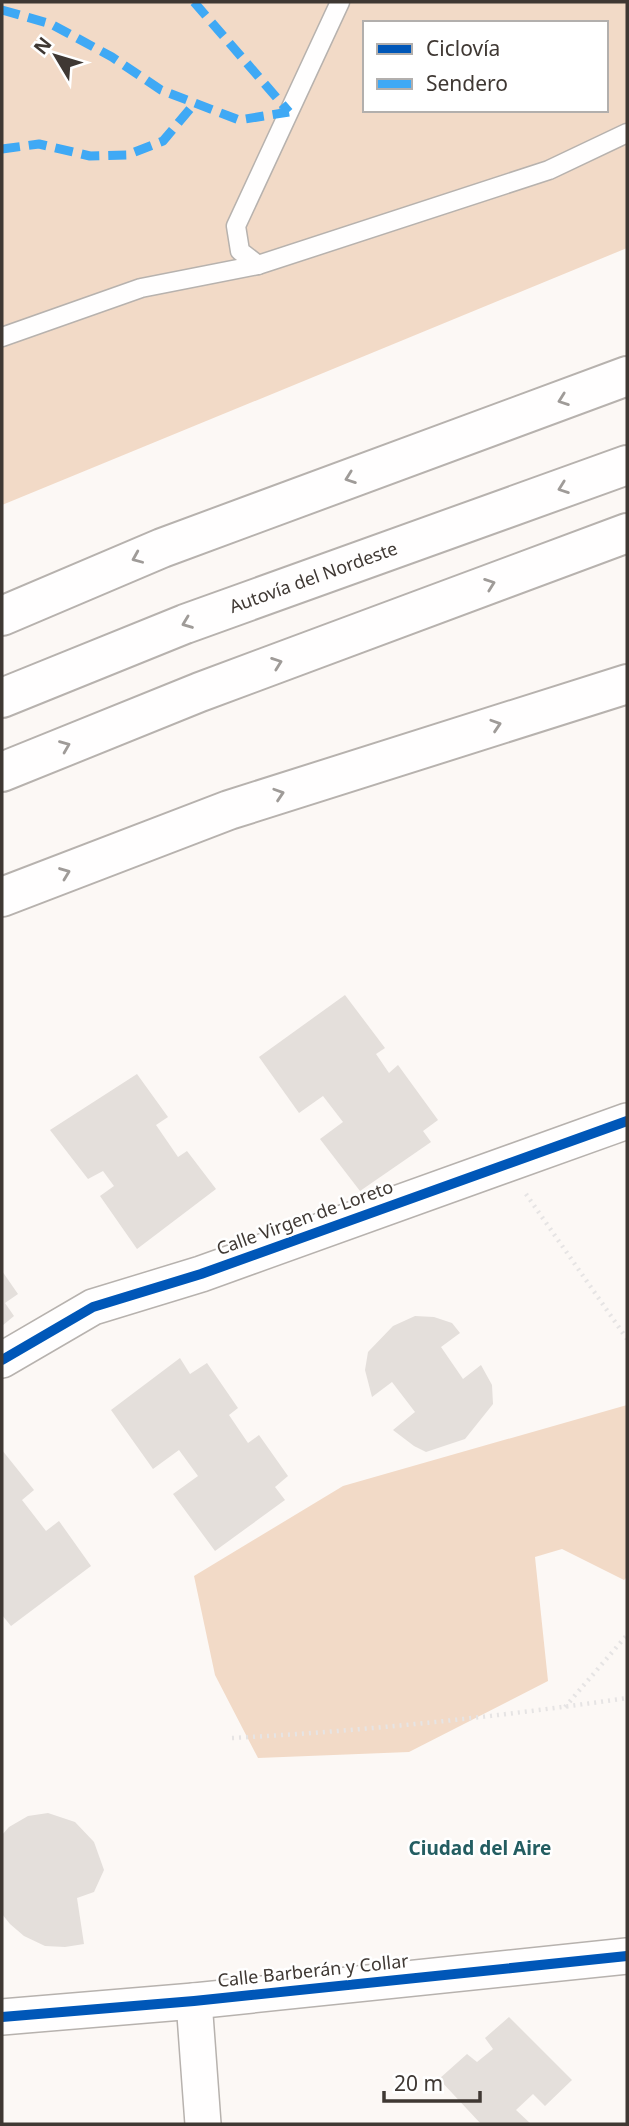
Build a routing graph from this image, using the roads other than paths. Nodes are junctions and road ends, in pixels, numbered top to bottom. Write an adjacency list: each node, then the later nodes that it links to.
1 (340, 2): 3 (lane)
2 (627, 133): 3 (lane)
3 (258, 265): 4 (lane)
4 (2, 337)
5 (627, 376): 8 (highway, one-way to 8)
6 (627, 465): 10 (highway, Autovía del Nordeste, one-way to 10)
7 (627, 533): 11 (highway, one-way to 7)
8 (2, 616)
9 (627, 684): 12 (highway, one-way to 9)
10 (2, 698)
11 (2, 772)
12 (2, 897)
13 (627, 1121): 14 (street, Calle Virgen de Loreto)
14 (2, 1360)
15 (627, 1956): 16 (street, Calle Barberán y Collar)
16 (194, 2001): 17 (street, Calle Barberán y Collar); 18 (street)
17 (2, 2017)
18 (203, 2124)

